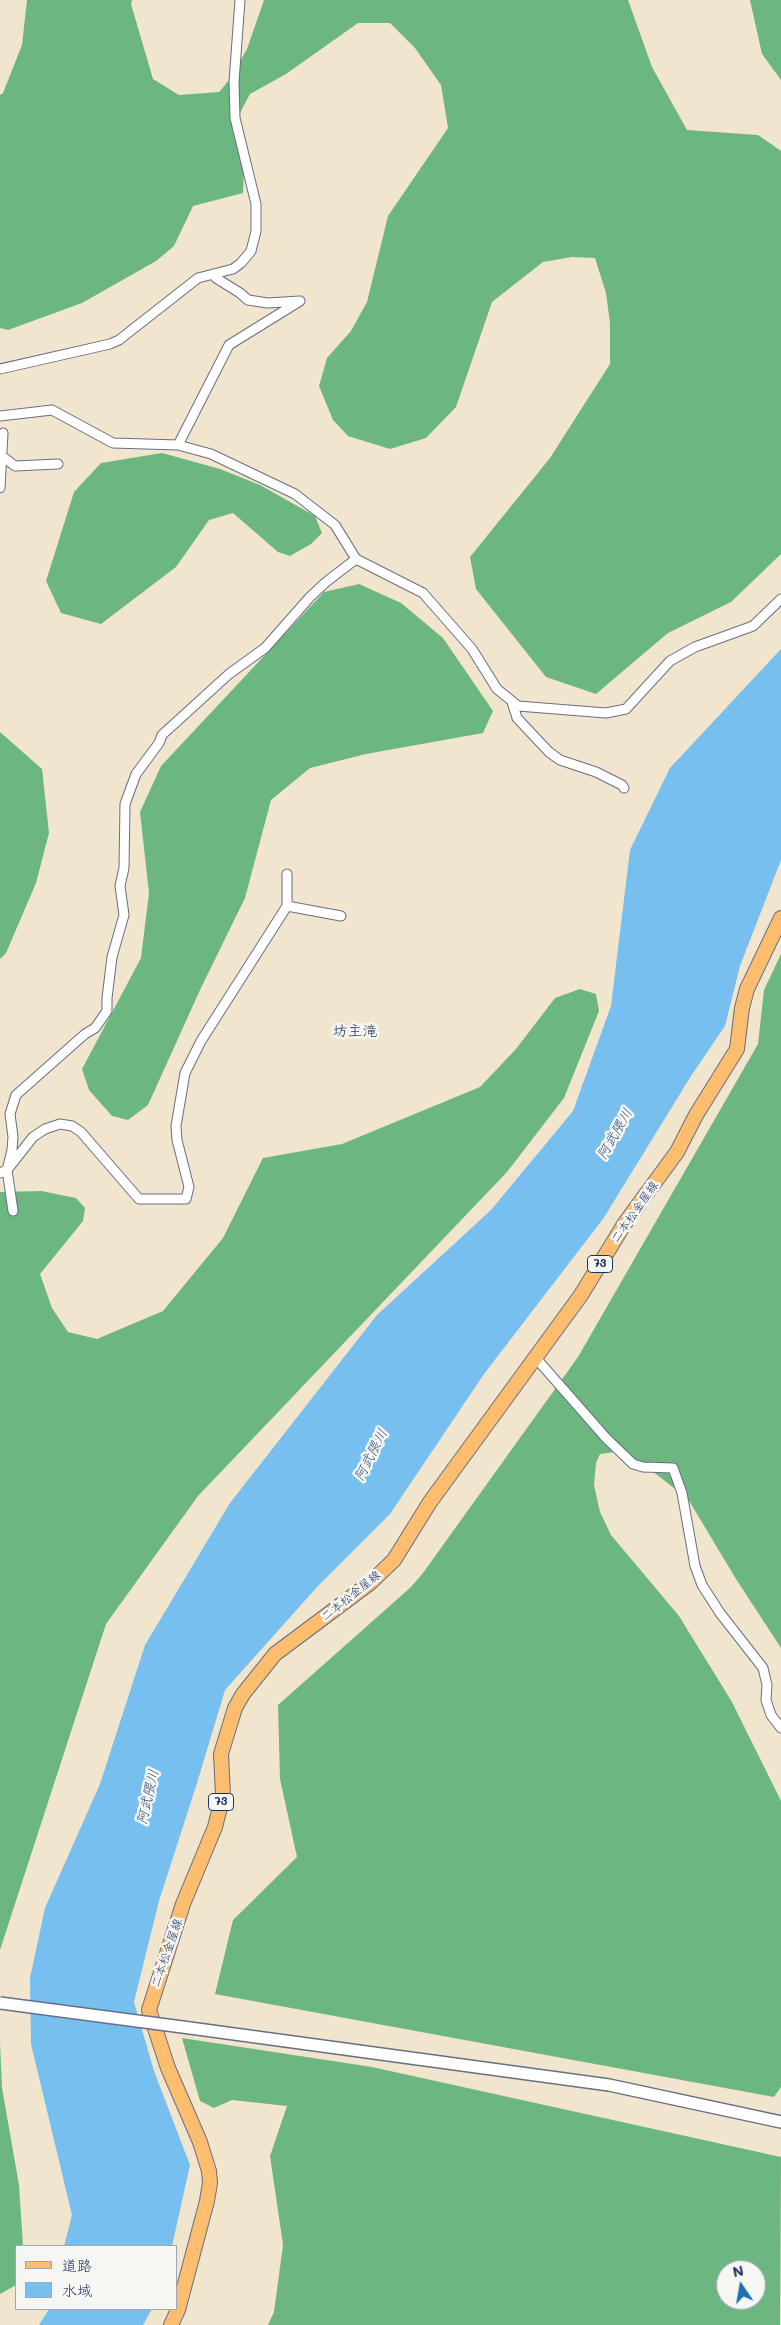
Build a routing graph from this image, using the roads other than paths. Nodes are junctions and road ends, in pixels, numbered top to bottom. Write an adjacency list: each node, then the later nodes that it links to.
1 (240, 0): 2 (street)
2 (213, 274): 3 (street); 6 (street)
3 (0, 369)
4 (0, 416): 6 (street)
5 (3, 433): 7 (street)
6 (178, 446): 10 (street)
7 (2, 456): 8 (street); 9 (street)
8 (58, 464)
9 (0, 488)
10 (356, 559): 12 (street); 18 (street)
11 (781, 599): 12 (street)
12 (512, 702): 13 (street)
13 (624, 788)
14 (287, 874): 15 (street)
15 (287, 906): 16 (street); 18 (street)
16 (341, 916)
17 (780, 924): 20 (main road, 二本松金屋線 / 73)
18 (3, 1172): 19 (street)
19 (13, 1211)
20 (535, 1357): 21 (street); 24 (main road, 二本松金屋線 / 73)
21 (781, 1728)
22 (0, 2002): 23 (street, bridge)
23 (781, 2122)
24 (171, 2325)

